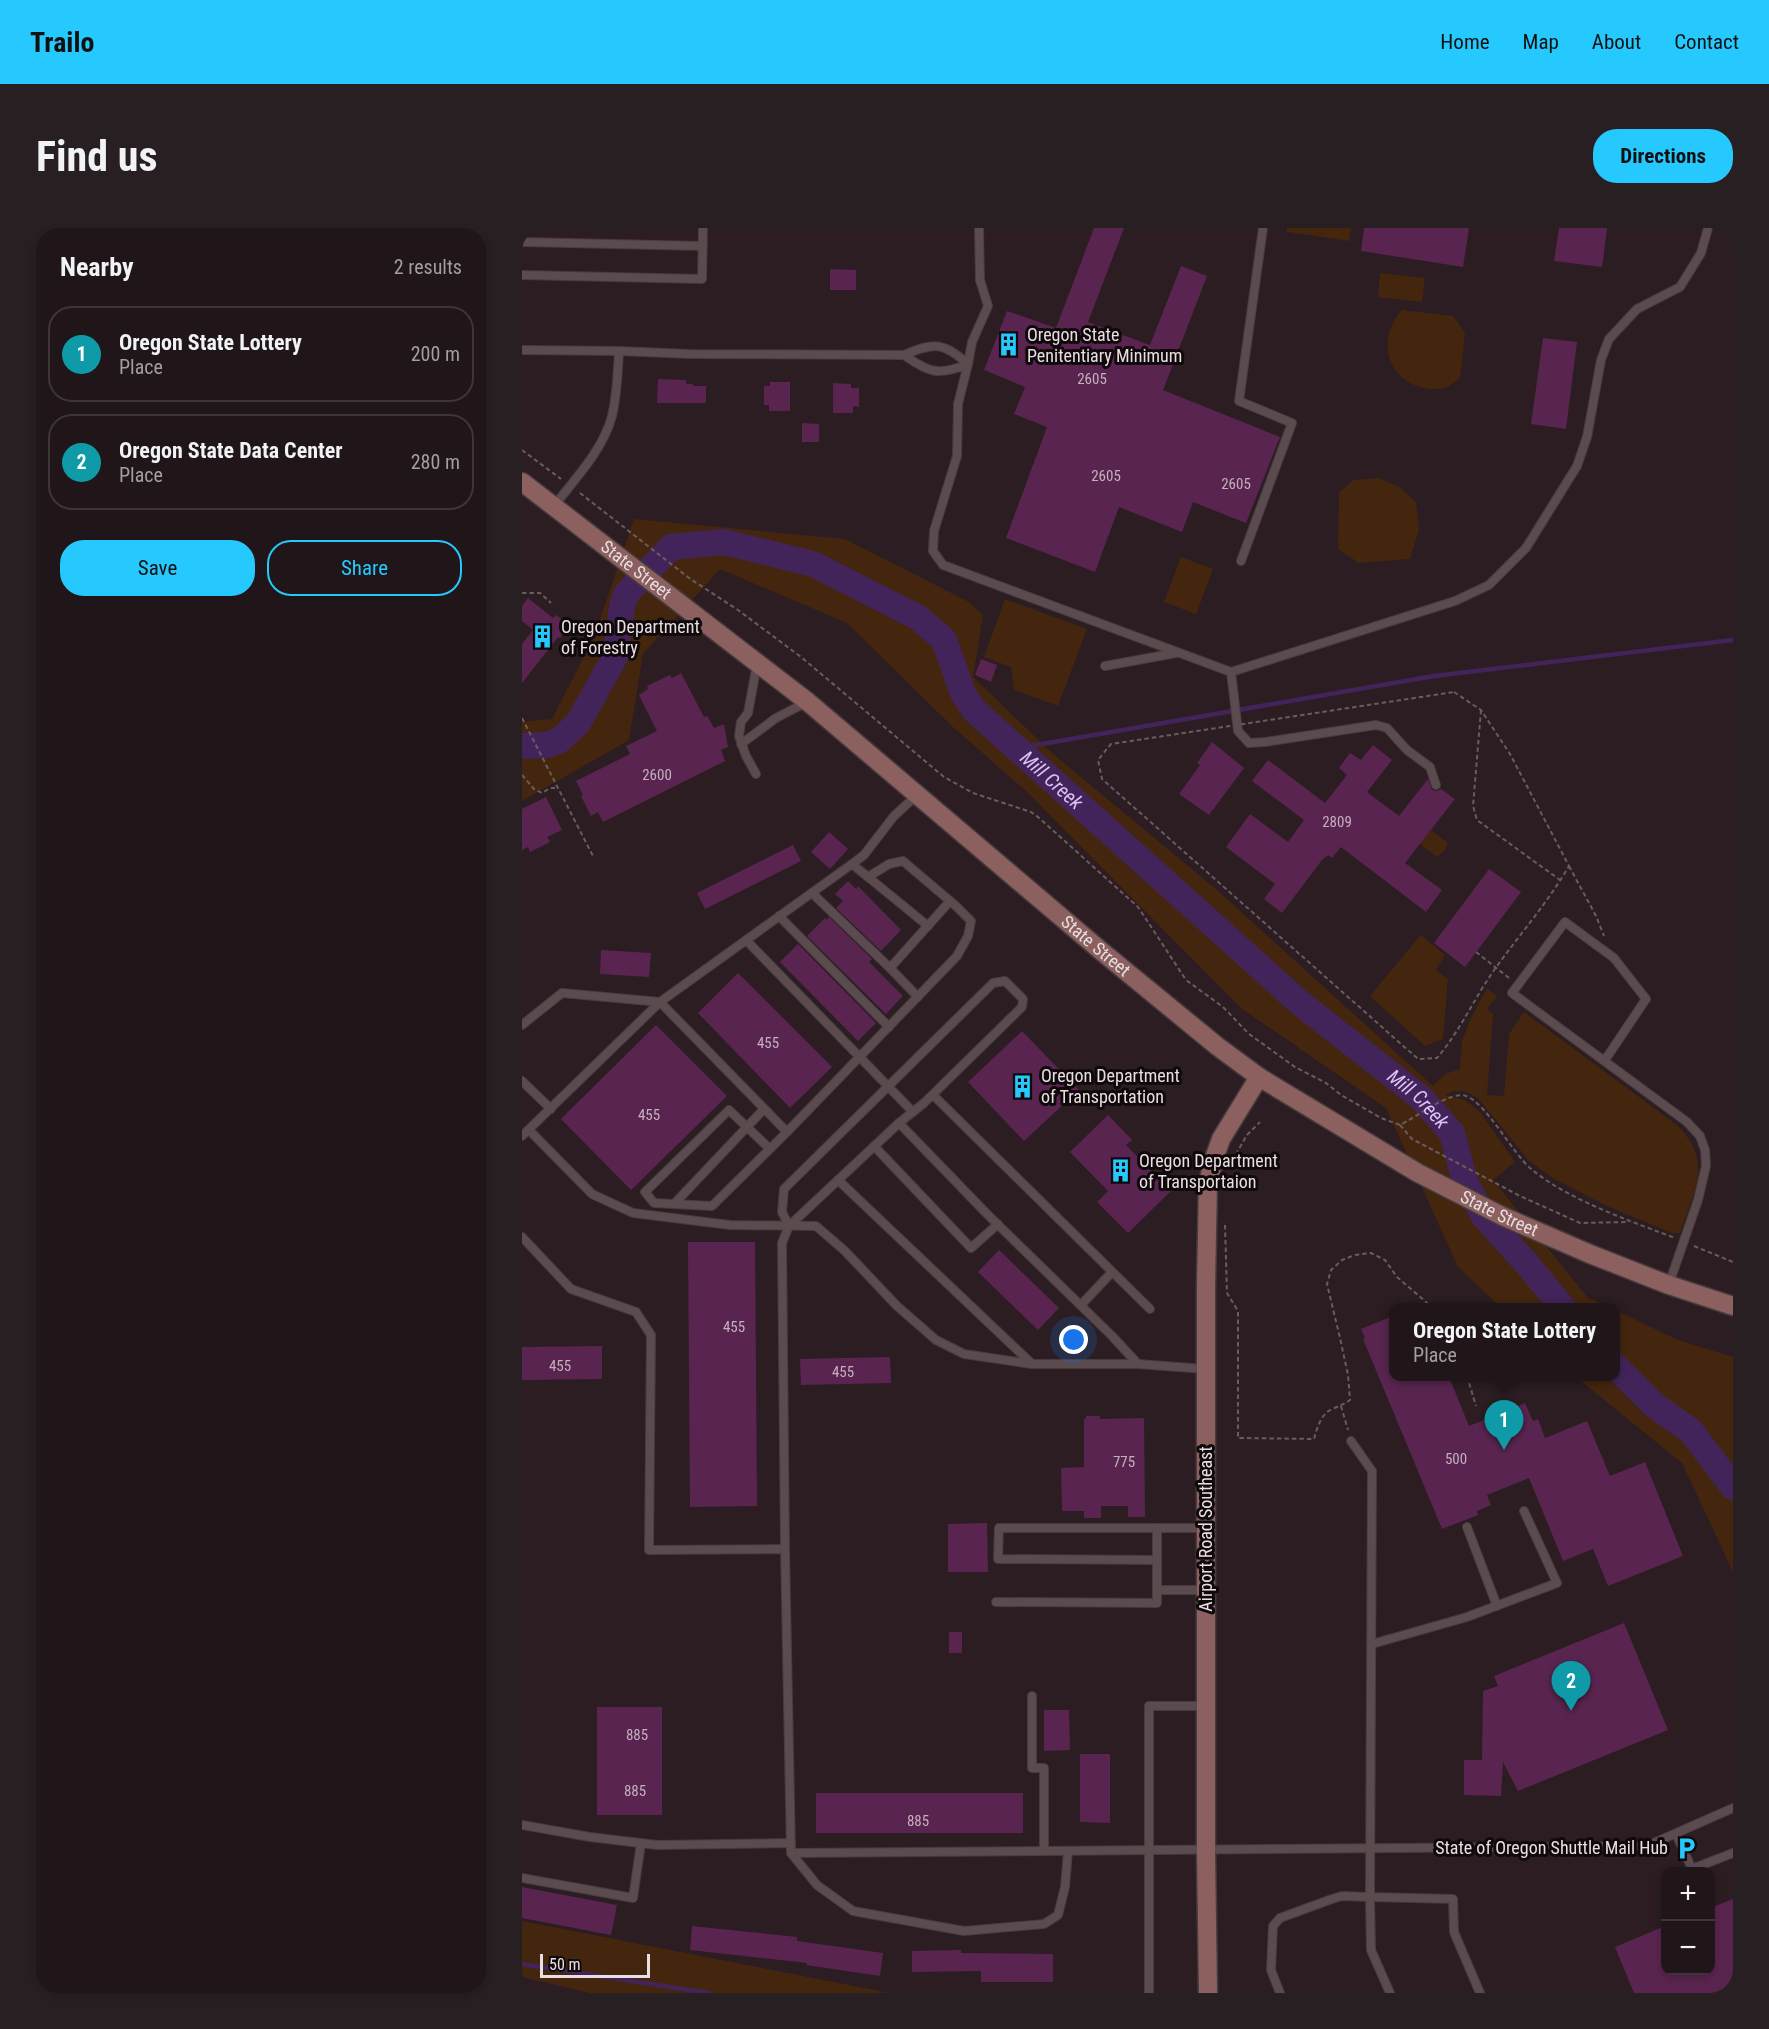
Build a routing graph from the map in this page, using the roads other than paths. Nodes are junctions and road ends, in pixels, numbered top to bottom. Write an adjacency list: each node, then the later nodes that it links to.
1 (703, 228): 6 (lane)
2 (979, 228): 11 (lane)
3 (1263, 228): 14 (lane)
4 (1708, 228): 18 (lane)
5 (522, 242): 6 (lane)
6 (703, 246): 7 (lane)
7 (522, 275)
8 (522, 350): 9 (lane)
9 (619, 351): 10 (lane); 13 (lane)
10 (904, 355): 11 (lane); 11 (lane)
11 (968, 364): 15 (lane)
12 (522, 482): 13 (main road, State Street)
13 (554, 507): 16 (main road, State Street)
14 (1241, 561)
15 (1178, 653): 17 (lane); 18 (lane)
16 (757, 662): 19 (main road, State Street); 20 (lane)
17 (1105, 666)
18 (1231, 672): 22 (lane)
19 (808, 702): 20 (lane); 23 (main road, State Street)
20 (741, 744): 21 (lane)
21 (756, 774)
22 (1436, 785)
23 (918, 794): 24 (lane); 38 (main road, State Street)
24 (852, 864): 25 (lane); 26 (lane)
25 (868, 877): 27 (lane); 29 (lane)
26 (812, 893): 28 (lane); 31 (lane)
27 (950, 901): 29 (lane); 32 (lane)
28 (779, 916): 30 (lane); 35 (lane)
29 (928, 926): 31 (lane)
30 (746, 940): 33 (lane); 36 (lane)
31 (890, 968): 32 (lane)
32 (918, 996): 35 (lane)
33 (660, 1002): 34 (lane); 42 (lane); 43 (lane)
34 (522, 1025)
35 (889, 1027): 36 (lane)
36 (858, 1056): 40 (lane); 48 (lane)
37 (1605, 1060): 37 (lane); 58 (lane)
38 (1259, 1077): 58 (main road, State Street); 64 (main road, Airport Road Southeast)
39 (522, 1081): 42 (lane)
40 (890, 1086): 41 (lane); 44 (lane); 55 (lane)
41 (933, 1095): 44 (lane); 57 (lane)
42 (551, 1109): 47 (lane)
43 (764, 1109): 46 (lane); 48 (lane)
44 (913, 1112): 45 (lane)
45 (899, 1123): 50 (lane); 54 (lane)
46 (747, 1127): 51 (lane); 53 (lane); 53 (lane)
47 (529, 1130): 49 (lane); 55 (lane)
48 (787, 1132): 51 (lane)
49 (522, 1136)
50 (874, 1146): 52 (lane); 54 (lane)
51 (770, 1149): 53 (lane)
52 (838, 1180): 55 (lane); 62 (lane)
53 (674, 1204)
54 (998, 1224): 59 (lane)
55 (789, 1226): 62 (lane); 70 (lane)
56 (522, 1237): 70 (lane)
57 (1112, 1272): 59 (lane); 61 (lane)
58 (1669, 1285): 60 (main road, State Street)
59 (1081, 1305): 63 (lane)
60 (1733, 1306)
61 (1150, 1309)
62 (1031, 1364): 63 (lane)
63 (1138, 1364): 64 (lane)
64 (1206, 1369): 68 (main road, Airport Road Southeast)
65 (1351, 1442): 76 (lane)
66 (1524, 1511): 75 (lane)
67 (1467, 1527): 75 (lane)
68 (1207, 1528): 69 (lane); 73 (main road, Airport Road Southeast)
69 (1157, 1529): 71 (lane); 71 (lane)
70 (785, 1549): 83 (lane)
71 (1157, 1560): 72 (lane)
72 (1157, 1590): 73 (lane); 74 (lane)
73 (1207, 1590): 78 (main road, Airport Road Southeast)
74 (996, 1602)
75 (1497, 1606): 76 (lane)
76 (1372, 1644): 84 (lane)
77 (1032, 1696): 87 (lane)
78 (1206, 1706): 85 (lane); 86 (main road, Airport Road Southeast)
79 (1733, 1808): 81 (lane)
80 (522, 1825): 82 (lane)
81 (1676, 1834): 84 (lane); 90 (lane)
82 (641, 1843): 83 (lane); 91 (lane)
83 (791, 1843): 89 (lane)
84 (1371, 1848): 86 (lane); 92 (lane)
85 (1149, 1850): 86 (lane); 88 (lane); 93 (lane)
86 (1206, 1850): 94 (main road, Airport Road Southeast)
87 (1044, 1851): 88 (lane); 89 (lane)
88 (1068, 1851): 89 (lane)
89 (791, 1853)
90 (1733, 1854)
91 (522, 1878)
92 (1370, 1897): 95 (lane); 96 (lane); 97 (lane)
93 (1149, 1993)
94 (1208, 1993)
95 (1280, 1993)
96 (1390, 1993)
97 (1480, 1993)

